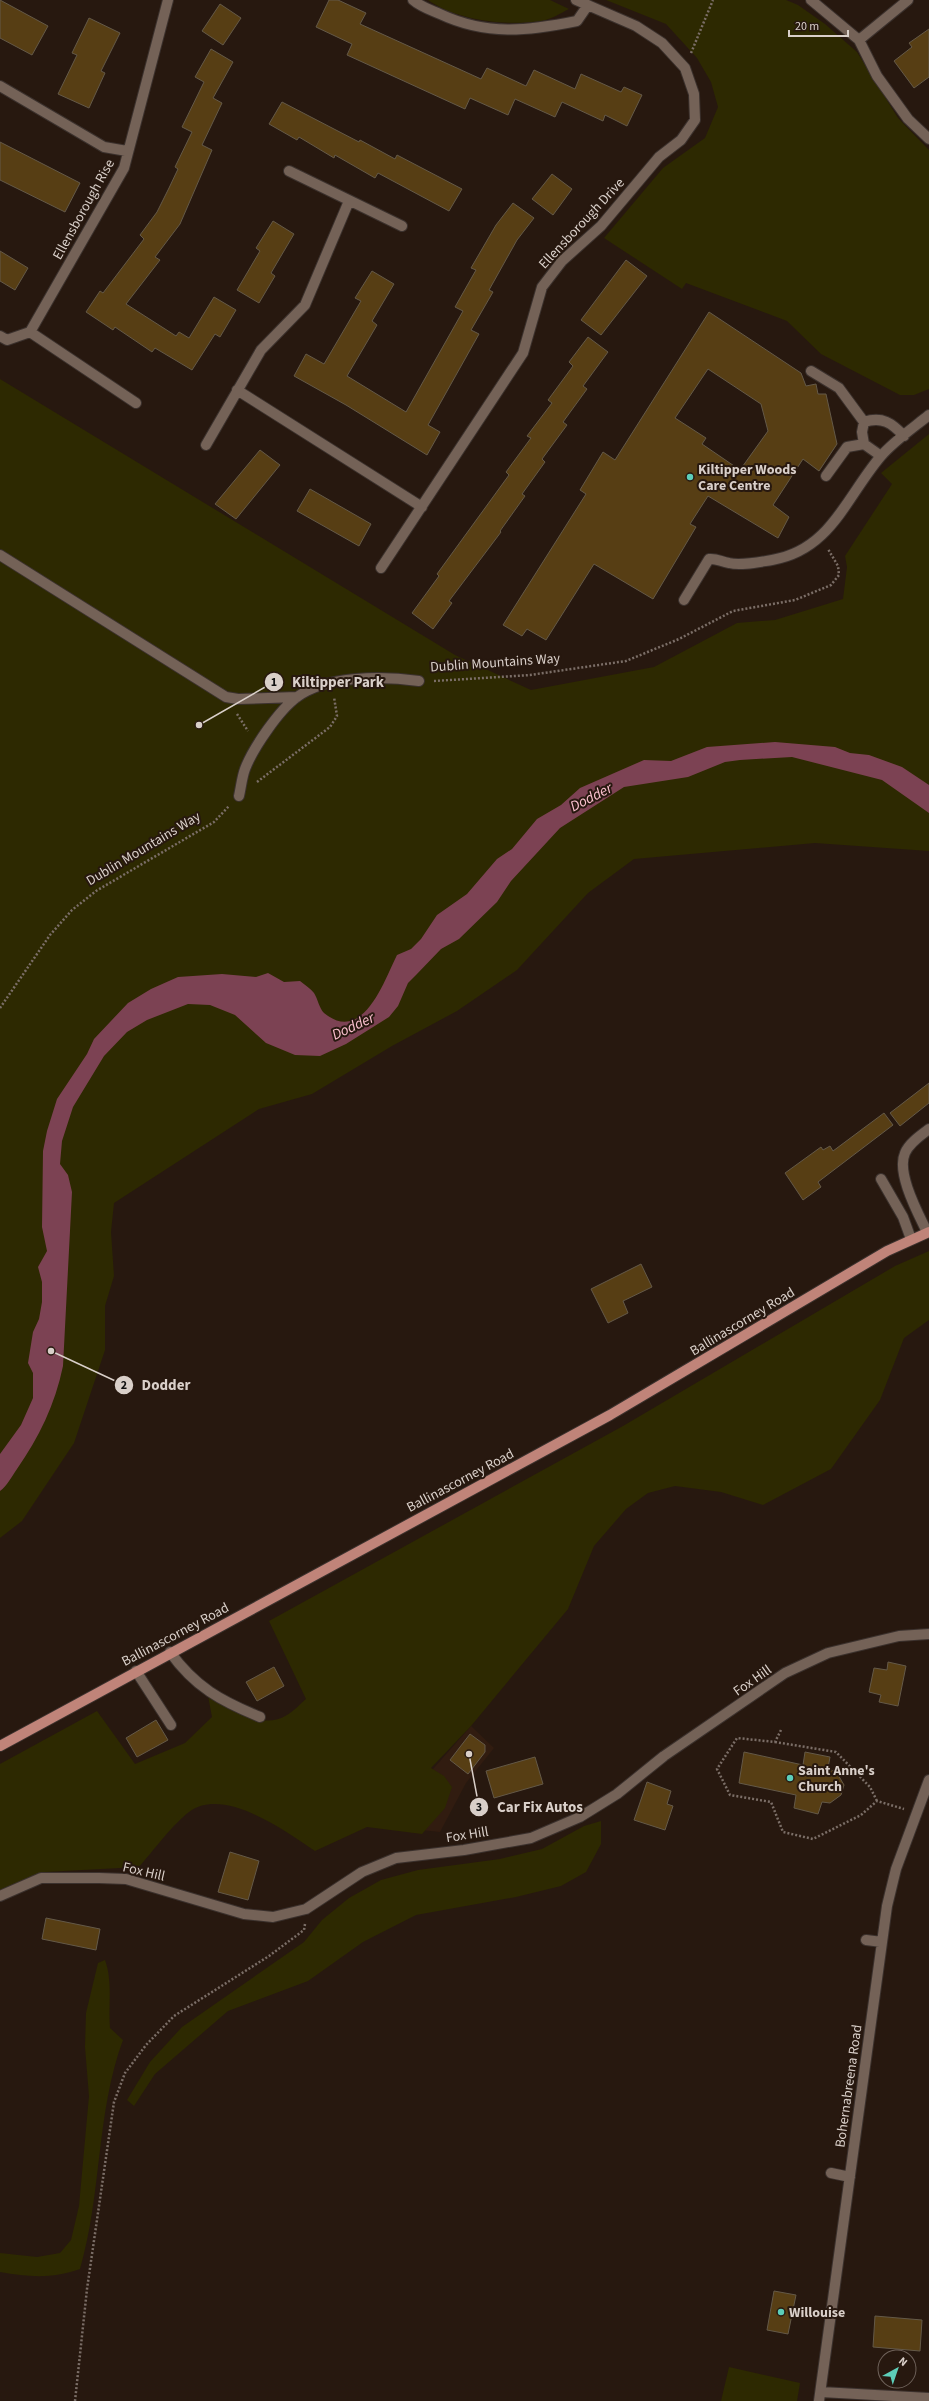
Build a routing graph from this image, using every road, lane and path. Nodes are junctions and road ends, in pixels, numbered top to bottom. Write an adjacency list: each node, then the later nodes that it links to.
1 (168, 0): 12 (street, Ellensborough Rise)
2 (413, 0): 7 (street)
3 (576, 0): 7 (street)
4 (713, 0): 9 (path)
5 (811, 0): 8 (street)
6 (908, 0): 8 (street)
7 (588, 5): 28 (street, Ellensborough Drive)
8 (859, 40): 11 (street)
9 (690, 56)
10 (0, 86): 12 (street)
11 (929, 139)
12 (127, 151): 16 (street, Ellensborough Rise)
13 (289, 171): 14 (street)
14 (349, 201): 15 (street); 19 (street)
15 (402, 226)
16 (30, 332): 17 (street); 20 (street)
17 (0, 336)
18 (811, 371): 22 (street)
19 (237, 390): 25 (street); 28 (street)
20 (136, 403)
21 (929, 415): 23 (street)
22 (864, 422): 23 (street); 24 (street)
23 (904, 436): 26 (street)
24 (864, 444): 26 (street); 27 (street)
25 (206, 445)
26 (881, 456): 29 (street)
27 (826, 476)
28 (422, 507): 31 (street, Ellensborough Drive)
29 (820, 538): 32 (street); 33 (path, Dublin Mountains Way)
30 (0, 555): 35 (street)
31 (381, 568)
32 (684, 600)
33 (419, 681): 34 (street, Dublin Mountains Way)
34 (338, 682): 36 (street); 38 (path, Dublin Mountains Way)
35 (226, 697): 36 (street); 37 (path)
36 (297, 697): 37 (street)
37 (258, 746): 38 (street)
38 (240, 796): 39 (path, Dublin Mountains Way)
39 (0, 1008)
40 (929, 1129): 42 (street)
41 (881, 1179): 43 (street)
42 (928, 1232): 43 (main road, Ballinascorney Road)
43 (911, 1239): 45 (main road, Ballinascorney Road)
44 (929, 1634): 56 (street, Fox Hill)
45 (170, 1652): 46 (main road, Ballinascorney Road); 47 (street)
46 (136, 1671): 48 (street); 51 (main road, Ballinascorney Road)
47 (260, 1717)
48 (171, 1724)
49 (781, 1730): 50 (path)
50 (775, 1742): 53 (path); 53 (path)
51 (0, 1746)
52 (929, 1780): 54 (street, Bohernabreena Road)
53 (876, 1801): 54 (path)
54 (915, 1815): 58 (street, Bohernabreena Road)
55 (0, 1896): 56 (street, Fox Hill)
56 (306, 1909): 63 (path)
57 (866, 1940): 58 (street)
58 (882, 1942): 60 (street, Bohernabreena Road)
59 (831, 2173): 60 (street)
60 (850, 2177): 61 (street, Bohernabreena Road)
61 (820, 2397): 62 (street)
62 (929, 2398)
63 (75, 2401)

